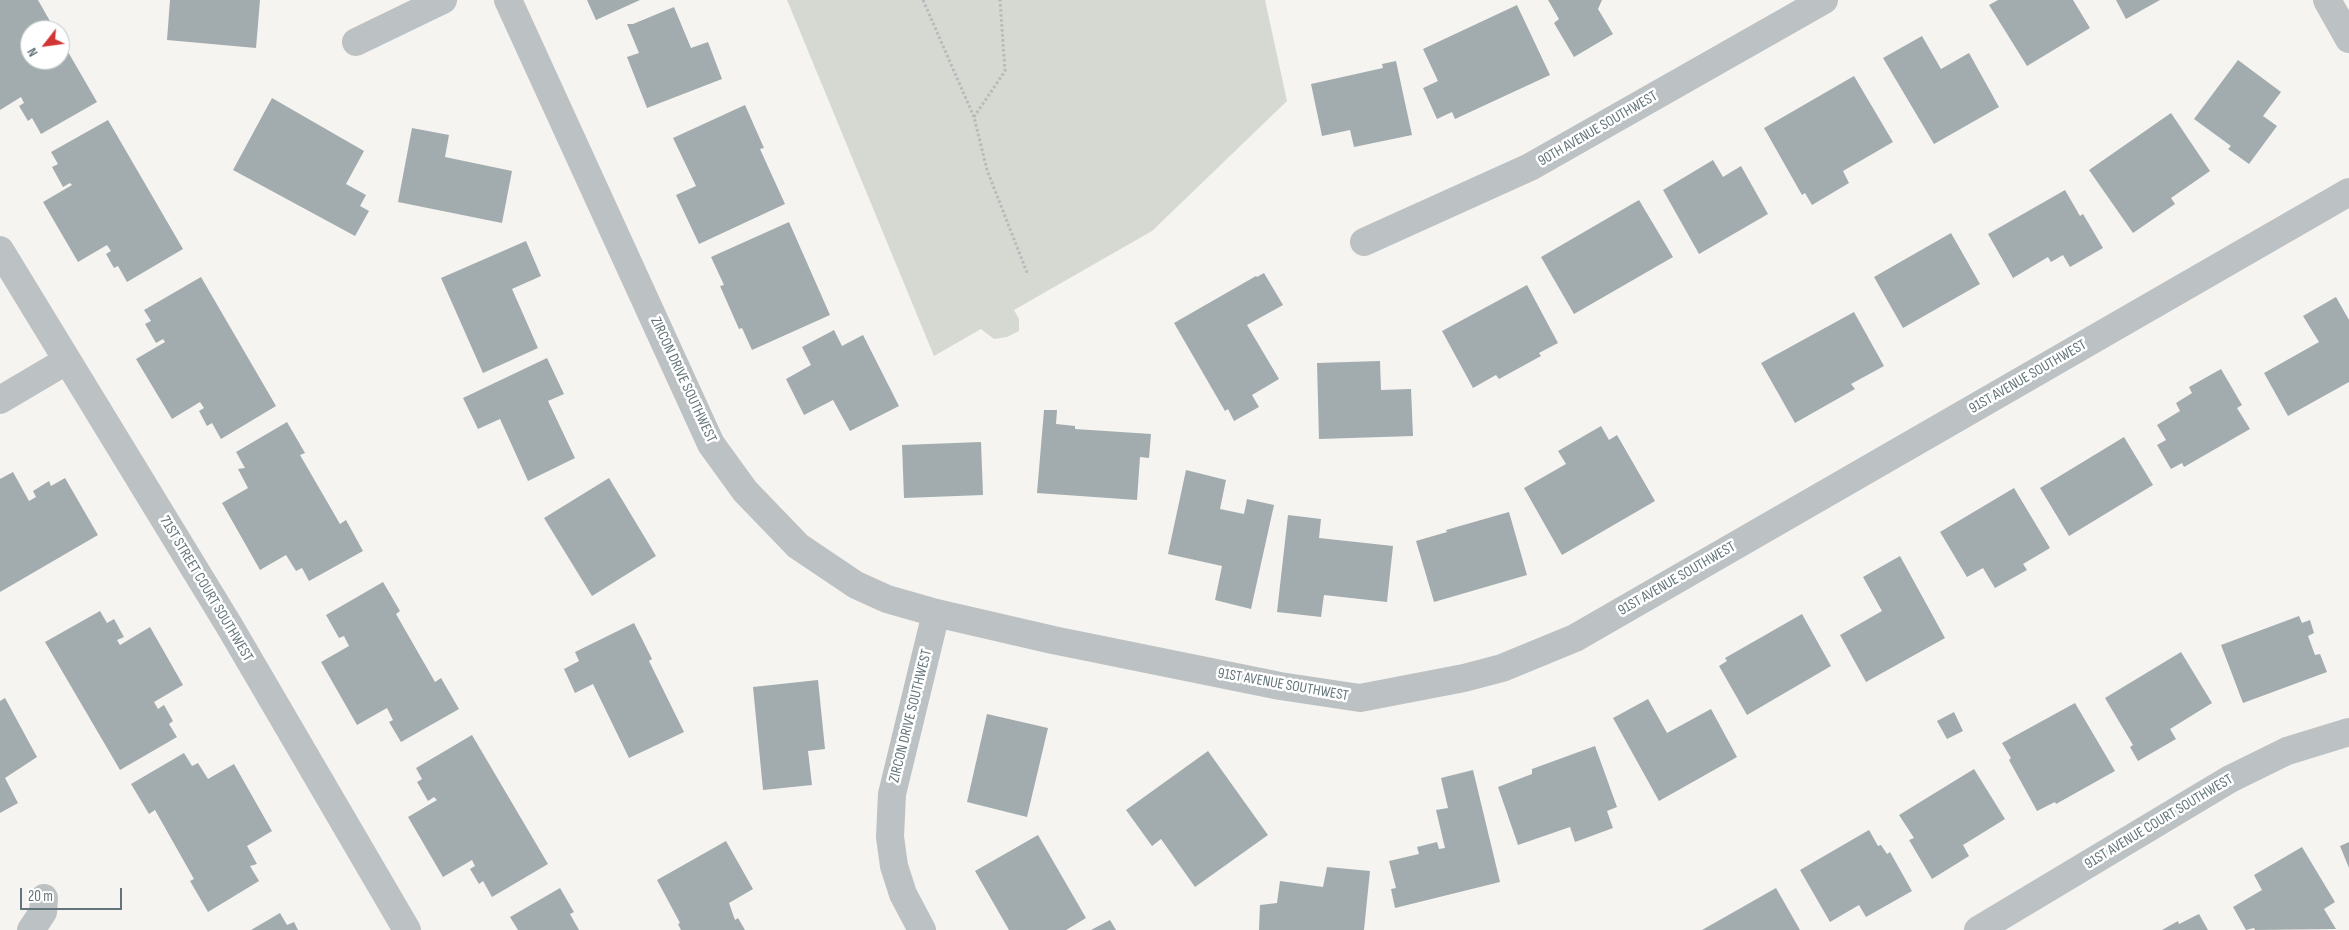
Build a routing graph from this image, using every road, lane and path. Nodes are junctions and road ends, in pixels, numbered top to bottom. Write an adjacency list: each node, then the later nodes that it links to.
1 (443, 0): 8 (street)
2 (508, 0): 16 (street, ZIRCON DRIVE SOUTHWEST)
3 (923, 0): 9 (path)
4 (1000, 0): 9 (path)
5 (1824, 0): 11 (street, 90TH AVENUE SOUTHWEST)
6 (2327, 0): 7 (street)
7 (2349, 38)
8 (356, 42)
9 (974, 117): 13 (path)
10 (2349, 192): 16 (street, 91ST AVENUE SOUTHWEST)
11 (1364, 242)
12 (0, 250): 14 (street, 71ST STREET COURT SOUTHWEST)
13 (1028, 275)
14 (66, 361): 15 (street); 20 (street, 71ST STREET COURT SOUTHWEST)
15 (0, 400)
16 (936, 612): 21 (street, ZIRCON DRIVE SOUTHWEST)
17 (2349, 732): 22 (street, 91ST AVENUE COURT SOUTHWEST)
18 (44, 898): 19 (street)
19 (31, 930)
20 (407, 930)
21 (922, 930)
22 (1978, 930)

